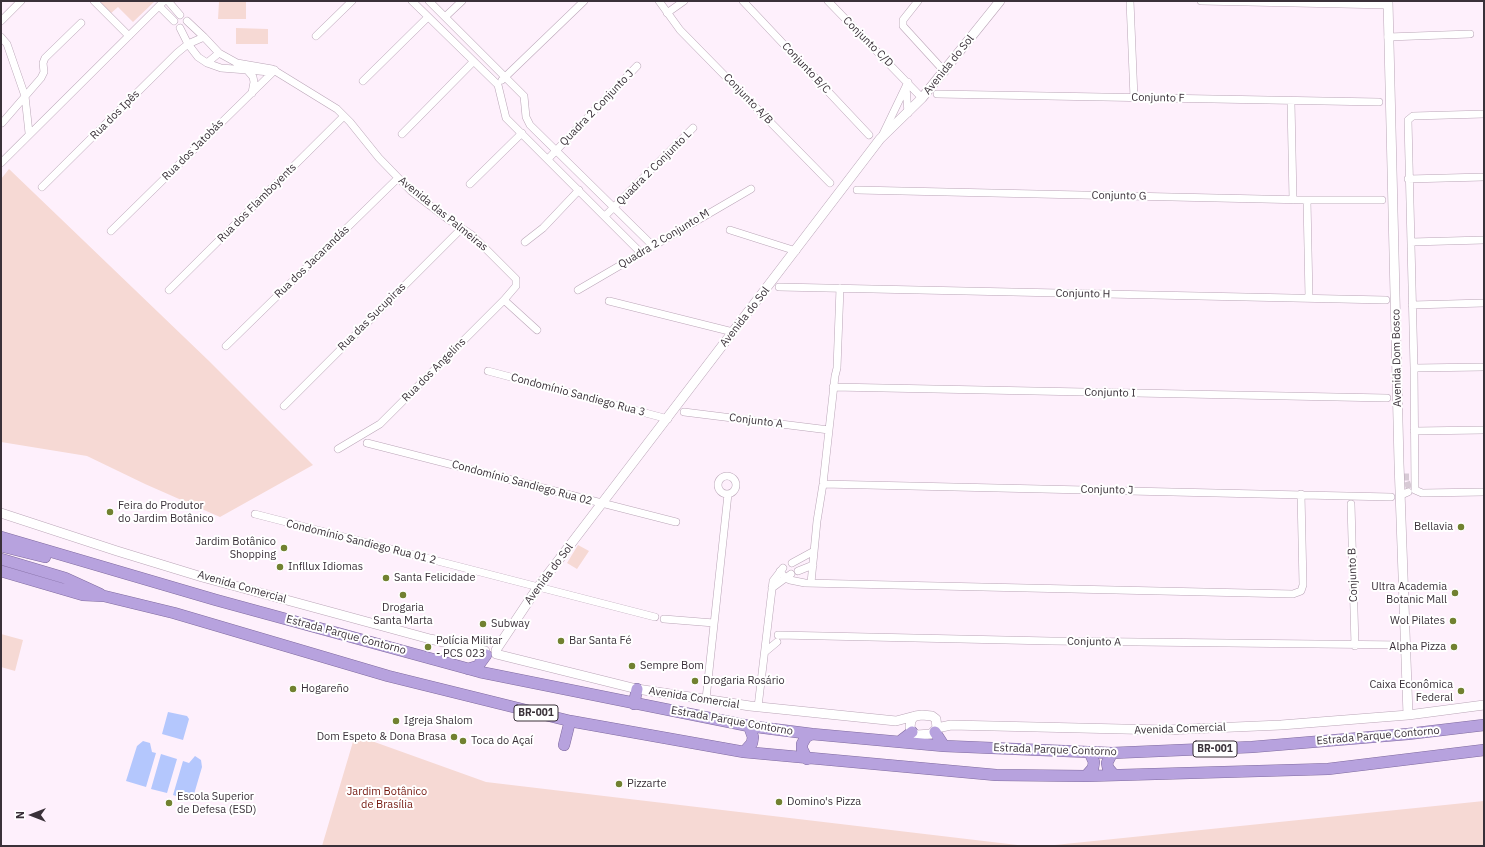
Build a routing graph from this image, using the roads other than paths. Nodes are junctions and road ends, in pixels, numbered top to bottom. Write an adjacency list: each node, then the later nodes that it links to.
1 (21, 1): 22 (street)
2 (94, 1): 28 (street)
3 (168, 1): 18 (street)
4 (352, 1): 29 (street)
5 (412, 1): 20 (street)
6 (428, 1): 21 (street)
7 (462, 1): 21 (street)
8 (584, 1): 42 (street)
9 (659, 1): 19 (street, Conjunto A/B)
10 (684, 1): 19 (street)
11 (742, 1): 62 (street, Conjunto B/C)
12 (828, 1): 45 (street, Conjunto C/D)
13 (918, 1): 41 (street)
14 (1000, 1): 41 (street, Avenida do Sol)
15 (1130, 1): 50 (street)
16 (1200, 1): 17 (street)
17 (1388, 3): 30 (street, Avenida Dom Bosco)
18 (161, 4): 28 (street)
19 (667, 13): 70 (street, Conjunto A/B)
20 (428, 17): 33 (street); 43 (street)
21 (445, 17): 26 (street)
22 (1, 21)
23 (187, 21): 32 (street, Avenida das Palmeiras)
24 (81, 23): 48 (street)
25 (180, 28): 34 (street, Avenida das Palmeiras)
26 (462, 34): 33 (street); 42 (street)
27 (1470, 34): 30 (street)
28 (129, 36): 59 (street)
29 (316, 36)
30 (1388, 36): 118 (street, Avenida Dom Bosco)
31 (1, 37): 48 (street)
32 (204, 37): 34 (street); 35 (street, Avenida das Palmeiras)
33 (454, 42): 36 (street)
34 (188, 44): 37 (street, Avenida das Palmeiras); 72 (street, Rua dos Ipês)
35 (219, 53): 37 (street); 40 (street, Avenida das Palmeiras)
36 (473, 62): 44 (street); 61 (street)
37 (207, 63): 39 (street, Avenida das Palmeiras)
38 (637, 66): 64 (street, Quadra 2 Conjunto J)
39 (246, 70): 40 (street, Avenida das Palmeiras); 46 (street)
40 (274, 72): 46 (street, Rua dos Jatobás); 56 (street, Avenida das Palmeiras)
41 (945, 72): 49 (street, Avenida do Sol)
42 (506, 77): 44 (street); 64 (street)
43 (363, 81)
44 (498, 85): 60 (street)
45 (907, 85): 49 (street, Conjunto C/D); 53 (street); 55 (street)
46 (253, 90): 83 (street, Rua dos Jatobás)
47 (937, 94): 50 (street, Conjunto F)
48 (25, 96): 57 (street); 59 (street)
49 (922, 98): 55 (street, Avenida do Sol)
50 (1134, 98): 51 (street, Conjunto F)
51 (1291, 102): 52 (street, Conjunto F); 76 (street)
52 (1380, 102)
53 (896, 107): 55 (street); 63 (street)
54 (1484, 114): 69 (street)
55 (905, 115): 63 (street, Avenida do Sol)
56 (344, 116): 68 (street, Avenida das Palmeiras); 93 (street, Rua dos Flamboyents)
57 (2, 122)
58 (693, 128): 79 (street, Quadra 2 Conjunto L)
59 (30, 133): 66 (street)
60 (522, 133): 65 (street); 71 (street)
61 (402, 134)
62 (869, 135)
63 (880, 139): 88 (street, Avenida do Sol)
64 (557, 150): 65 (street, Quadra 2 Conjunto J); 79 (street)
65 (548, 159): 74 (street)
66 (1, 163)
67 (1484, 177): 69 (street)
68 (398, 178): 81 (street, Avenida das Palmeiras); 103 (street, Rua dos Jacarandás)
69 (1408, 179): 86 (street)
70 (830, 183)
71 (470, 184)
72 (42, 187)
73 (750, 189): 87 (street, Quadra 2 Conjunto M)
74 (580, 190): 80 (street); 85 (street)
75 (857, 190): 76 (street, Conjunto G)
76 (1293, 200): 77 (street, Conjunto G)
77 (1308, 200): 78 (street, Conjunto G); 95 (street)
78 (1382, 200)
79 (614, 208): 80 (street, Quadra 2 Conjunto L); 87 (street)
80 (605, 216): 89 (street)
81 (461, 229): 90 (street, Avenida das Palmeiras); 109 (street, Rua das Sucupiras)
82 (730, 230): 88 (street)
83 (112, 231)
84 (1484, 240): 86 (street)
85 (525, 242)
86 (1411, 242): 100 (street)
87 (653, 246): 89 (street, Quadra 2 Conjunto M)
88 (796, 251): 102 (street, Avenida do Sol)
89 (642, 253): 94 (street, Quadra 2 Conjunto M)
90 (516, 279): 96 (street, Rua dos Angelins)
91 (780, 287): 92 (street, Conjunto H)
92 (838, 288): 95 (street, Conjunto H); 107 (street)
93 (169, 290)
94 (578, 290)
95 (1309, 298): 97 (street, Conjunto H)
96 (504, 300): 101 (street); 116 (street, Rua dos Angelins)
97 (1386, 300)
98 (609, 301): 102 (street)
99 (1484, 303): 100 (street)
100 (1412, 305): 105 (street)
101 (537, 330)
102 (733, 332): 111 (street, Avenida do Sol)
103 (226, 346)
104 (1484, 367): 105 (street)
105 (1414, 368): 114 (street)
106 (488, 371): 111 (street, Condomínio Sandiego Rua 3)
107 (833, 387): 108 (street, Conjunto I); 112 (street)
108 (1387, 398)
109 (284, 406)
110 (684, 412): 112 (street, Conjunto A)
111 (668, 419): 123 (street, Avenida do Sol)
112 (829, 430): 117 (street)
113 (1484, 430): 114 (street)
114 (1414, 431): 118 (street)
115 (367, 443): 123 (street, Condomínio Sandiego Rua 02)
116 (338, 449)
117 (823, 484): 121 (street, Conjunto J); 130 (street)
118 (1408, 485): 119 (street); 146 (street, Avenida Dom Bosco)
119 (1484, 492)
120 (728, 494): 144 (street)
121 (1301, 494): 122 (street, Conjunto J); 138 (street)
122 (1391, 497)
123 (603, 504): 127 (street, Condomínio Sandiego Rua 02); 139 (street, Avenida do Sol)
124 (1351, 504): 147 (street, Conjunto B)
125 (1, 513): 148 (street, Avenida Comercial)
126 (254, 514): 139 (street, Condomínio Sandiego Rua 01 2)
127 (676, 522)
128 (1, 537): 132 (highway, Estrada Parque Contorno / BR-001)
129 (1, 546): 132 (highway)
130 (814, 551): 133 (street); 134 (street)
131 (1, 559): 141 (highway)
132 (89, 563): 150 (highway, Estrada Parque Contorno / BR-001)
133 (792, 563)
134 (813, 565): 136 (street); 138 (street)
135 (1, 571): 141 (highway, Estrada Parque Contorno / BR-001)
136 (798, 571)
137 (788, 576): 138 (street); 140 (street); 140 (street)
138 (811, 583)
139 (538, 587): 142 (street, Condomínio Sandiego Rua 01 2); 148 (street, Avenida do Sol)
140 (772, 588): 145 (street)
141 (104, 596): 158 (highway, Estrada Parque Contorno / BR-001)
142 (654, 617)
143 (664, 619): 144 (street)
144 (714, 623): 153 (street)
145 (776, 636): 147 (street, Conjunto A); 149 (street); 149 (street)
146 (1405, 645): 147 (street, Conjunto A); 157 (street, Avenida Dom Bosco)
147 (1355, 646)
148 (491, 652): 150 (highway); 151 (highway); 152 (street, Avenida Comercial)
149 (765, 652): 156 (street)
150 (468, 669): 151 (highway, Estrada Parque Contorno / BR-001)
151 (491, 674): 154 (highway, Estrada Parque Contorno / BR-001)
152 (637, 689): 153 (street, Avenida Comercial); 154 (highway)
153 (706, 699): 156 (street, Avenida Comercial)
154 (634, 704): 161 (highway, Estrada Parque Contorno / BR-001)
155 (1484, 705): 157 (street, Avenida Comercial)
156 (758, 707): 159 (street, Avenida Comercial)
157 (1408, 715): 162 (street, Avenida Comercial)
158 (570, 721): 165 (highway); 168 (highway, Estrada Parque Contorno / BR-001)
159 (912, 725): 162 (street, Avenida Comercial); 162 (street, Avenida Comercial); 164 (highway)
160 (1484, 725): 170 (highway, Estrada Parque Contorno / BR-001)
161 (749, 726): 163 (highway, Estrada Parque Contorno / BR-001); 168 (highway)
162 (936, 726): 166 (highway)
163 (812, 734): 164 (highway, Estrada Parque Contorno / BR-001); 171 (highway)
164 (899, 742): 166 (highway, Estrada Parque Contorno / BR-001)
165 (564, 745)
166 (944, 746): 169 (highway, Estrada Parque Contorno / BR-001)
167 (1484, 750): 172 (highway, Estrada Parque Contorno / BR-001)
168 (744, 752): 171 (highway, Estrada Parque Contorno / BR-001)
169 (1090, 753): 170 (highway, Estrada Parque Contorno / BR-001); 173 (highway)
170 (1112, 753): 172 (highway)
171 (807, 759): 173 (highway, Estrada Parque Contorno / BR-001)
172 (1114, 775): 173 (highway, Estrada Parque Contorno / BR-001)
173 (1086, 776)

